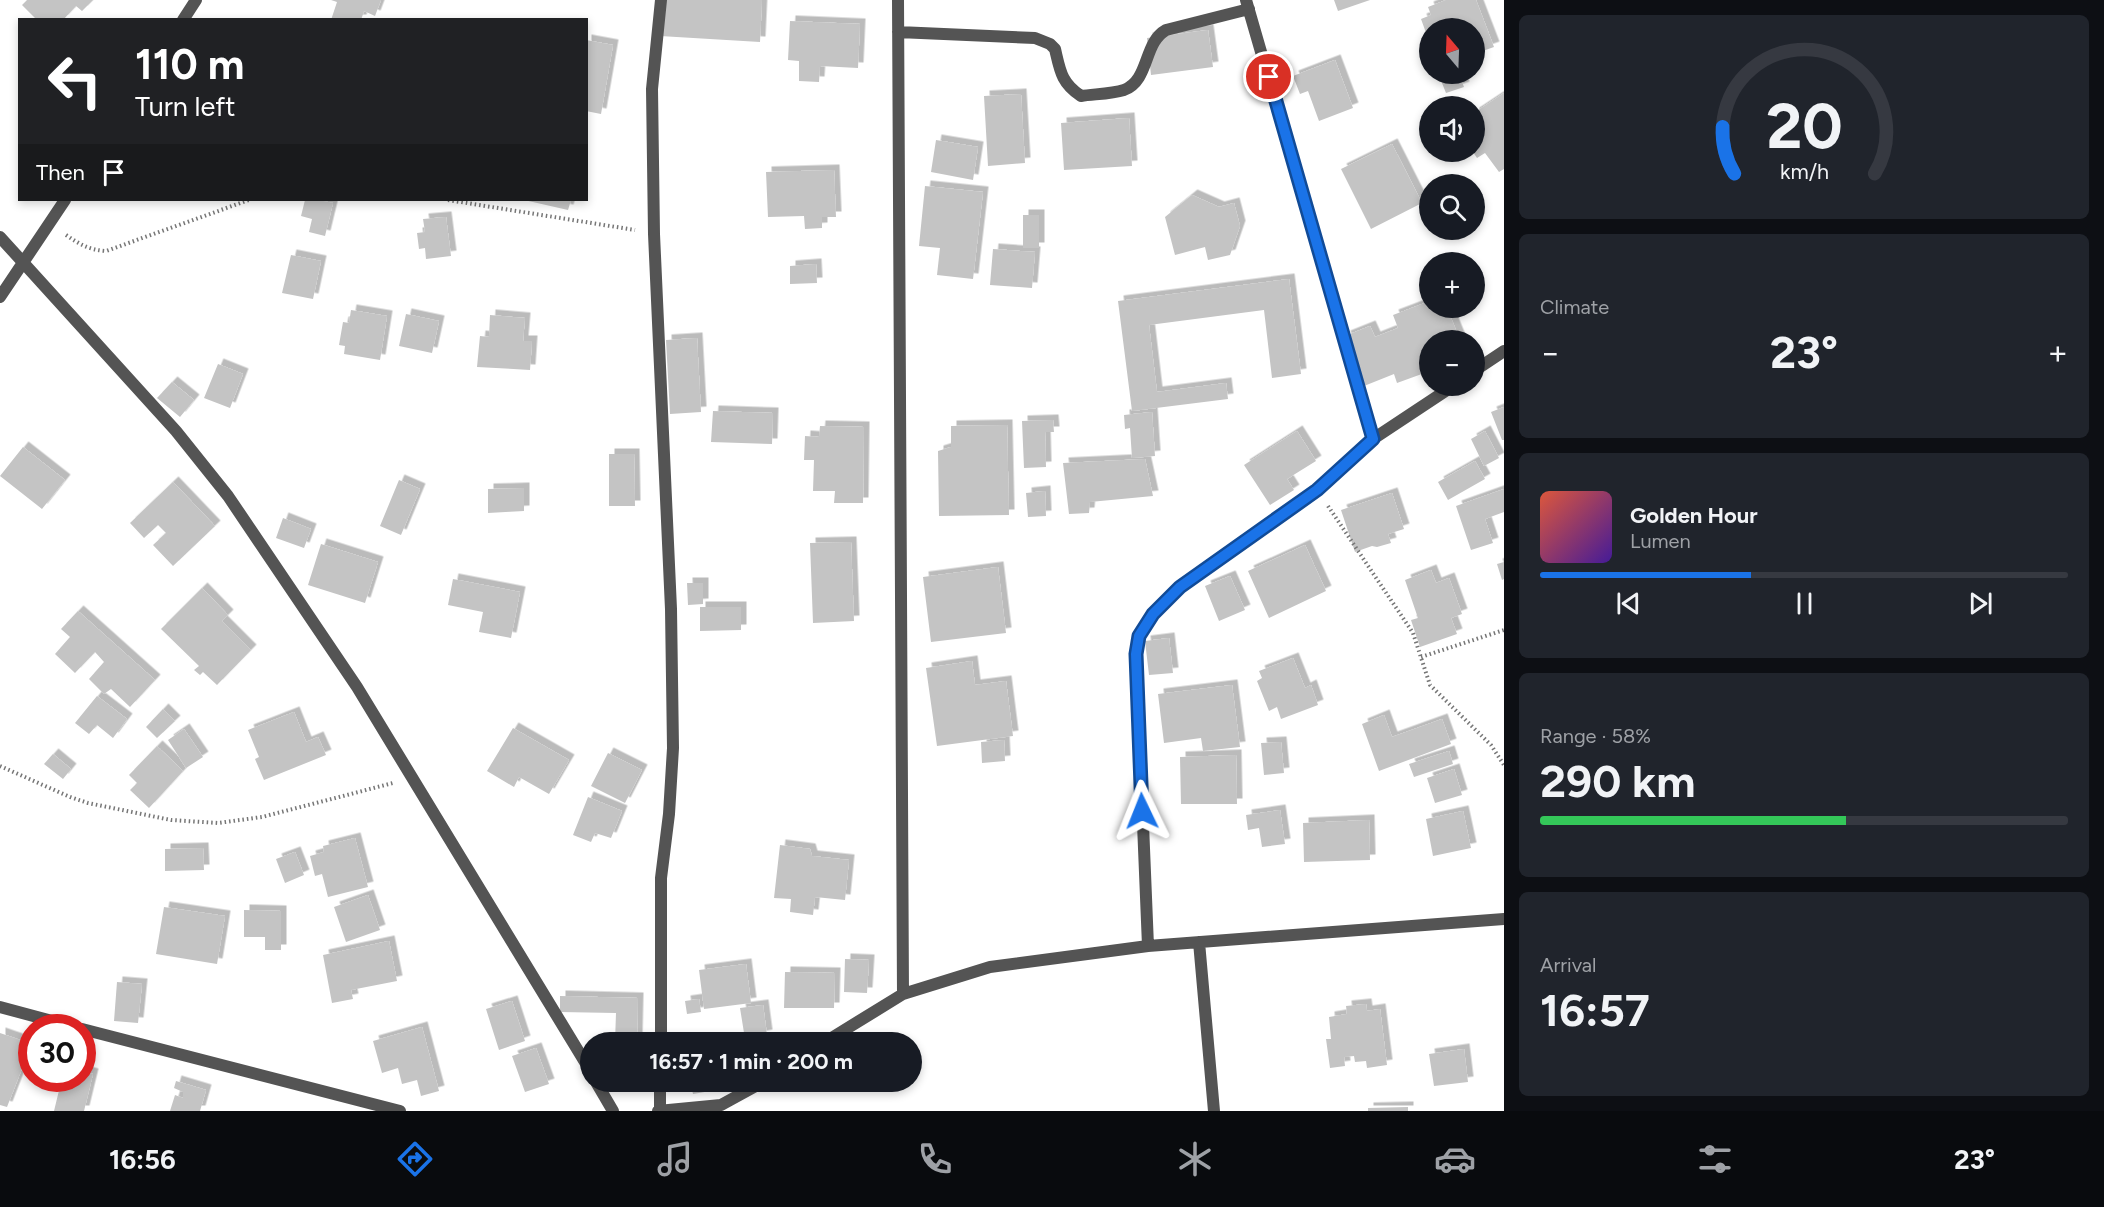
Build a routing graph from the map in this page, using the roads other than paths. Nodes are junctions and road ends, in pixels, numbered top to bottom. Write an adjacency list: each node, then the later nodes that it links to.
1 (196, 0): 5 (street)
2 (661, 0): 21 (street)
3 (898, 0): 6 (street)
4 (1248, 4): 6 (street); 14 (street)
5 (184, 18)
6 (898, 32): 18 (street)
7 (64, 201): 9 (street)
8 (0, 237): 9 (street)
9 (23, 263): 10 (street); 24 (street)
10 (0, 297)
11 (1504, 351): 12 (street)
12 (1485, 364)
13 (1438, 396): 14 (street)
14 (1373, 439): 17 (street)
15 (1504, 919): 16 (street)
16 (1199, 942): 17 (street); 31 (street)
17 (1148, 946): 18 (street)
18 (903, 994): 22 (street)
19 (0, 1007): 20 (street)
20 (26, 1014)
21 (660, 1032)
22 (841, 1032)
23 (96, 1033): 29 (street)
24 (580, 1054)
25 (602, 1092): 30 (street)
26 (660, 1092): 28 (street)
27 (744, 1092): 28 (street)
28 (659, 1110)
29 (400, 1111)
30 (613, 1111)
31 (1214, 1111)

